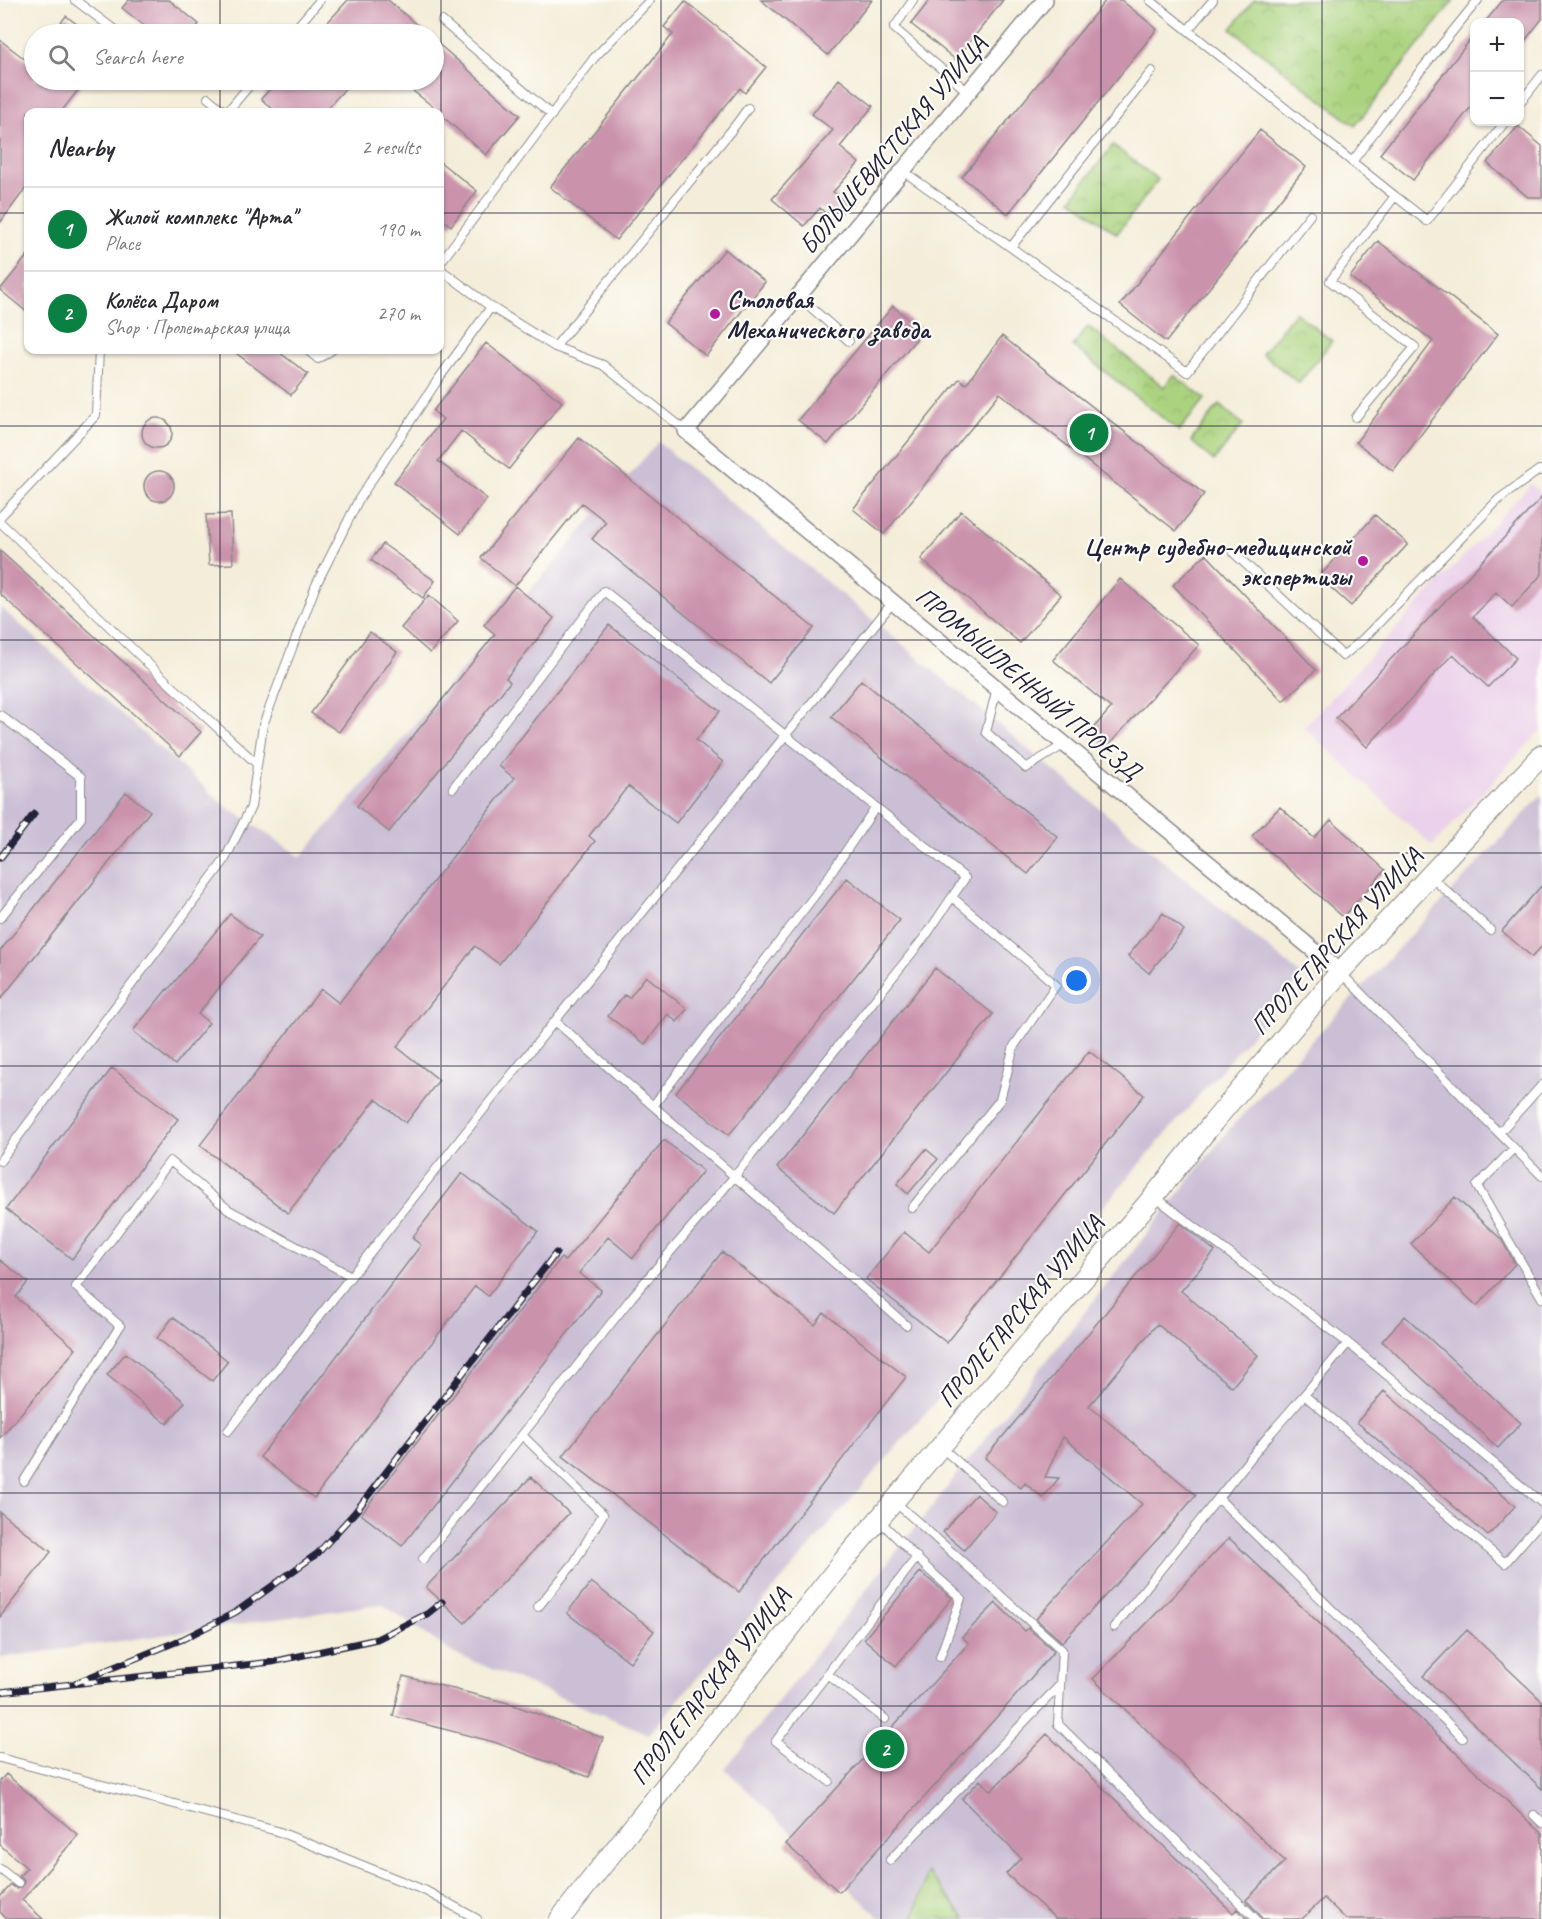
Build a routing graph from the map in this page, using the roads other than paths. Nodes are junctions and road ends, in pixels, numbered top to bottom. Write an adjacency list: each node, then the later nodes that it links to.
1 (75, 0): 10 (lane)
2 (320, 0): 11 (lane)
3 (650, 0): 22 (lane)
4 (914, 0): 16 (lane)
5 (1045, 0): 16 (street, БОЛЬШЕВИСТСКАЯ УЛИЦА)
6 (1150, 0): 12 (lane)
7 (1213, 0): 12 (lane)
8 (1478, 0): 24 (lane)
9 (442, 21): 22 (lane)
10 (107, 24)
11 (300, 24)
12 (1188, 30): 24 (lane)
13 (1152, 71): 28 (lane)
14 (1542, 75): 17 (lane)
15 (245, 90): 20 (lane)
16 (968, 92): 25 (street, БОЛЬШЕВИСТСКАЯ УЛИЦА)
17 (1524, 98)
18 (208, 99): 19 (lane)
19 (220, 108)
20 (230, 108)
21 (748, 108): 34 (lane)
22 (552, 115): 29 (lane)
23 (1502, 126): 26 (lane)
24 (1352, 162): 26 (lane)
25 (903, 171): 28 (lane); 31 (street, БОЛЬШЕВИСТСКАЯ УЛИЦА)
26 (1395, 196): 38 (lane)
27 (1310, 215): 28 (lane)
28 (1011, 247)
29 (444, 258)
30 (444, 272): 32 (lane)
31 (798, 296): 33 (lane); 39 (street, БОЛЬШЕВИСТСКАЯ УЛИЦА)
32 (491, 307): 34 (lane); 50 (lane)
33 (849, 341)
34 (555, 347): 39 (lane)
35 (99, 354): 41 (lane)
36 (312, 354): 37 (lane)
37 (326, 354)
38 (1356, 417)
39 (686, 431): 44 (street, ПРОМЫШЛЕННЫЙ ПРОЕЗД)
40 (1542, 471): 43 (lane)
41 (0, 517)
42 (0, 522): 50 (lane)
43 (1234, 553)
44 (893, 602): 45 (street, ПРОМЫШЛЕННЫЙ ПРОЕЗД); 47 (lane)
45 (997, 688): 48 (street, ПРОМЫШЛЕННЫЙ ПРОЕЗД); 48 (lane)
46 (0, 715): 55 (lane)
47 (786, 734): 51 (lane); 52 (lane); 58 (lane)
48 (1065, 744): 57 (street, ПРОМЫШЛЕННЫЙ ПРОЕЗД)
49 (1542, 755): 53 (street, ПРОЛЕТАРСКАЯ УЛИЦА)
50 (257, 764): 63 (lane)
51 (453, 788)
52 (875, 808): 54 (lane); 60 (lane)
53 (1430, 876): 56 (lane); 57 (street, ПРОЛЕТАРСКАЯ УЛИЦА)
54 (952, 897): 65 (lane); 67 (lane)
55 (0, 918)
56 (1490, 930)
57 (1340, 972): 61 (lane); 66 (street, ПРОЛЕТАРСКАЯ УЛИЦА)
58 (555, 1021): 60 (lane); 68 (lane)
59 (1542, 1085): 61 (lane)
60 (653, 1106): 65 (lane)
61 (1499, 1133): 62 (lane)
62 (1514, 1148): 64 (lane); 69 (lane)
63 (0, 1161)
64 (1542, 1176)
65 (735, 1177): 70 (lane); 74 (lane)
66 (1154, 1196): 71 (lane); 75 (street, ПРОЛЕТАРСКАЯ УЛИЦА)
67 (912, 1208)
68 (351, 1276): 73 (lane); 76 (lane)
69 (1542, 1298)
70 (906, 1325)
71 (1348, 1343): 72 (lane); 80 (lane)
72 (1304, 1395): 77 (lane); 82 (lane)
73 (228, 1431)
74 (522, 1435): 84 (lane); 85 (lane)
75 (940, 1446): 78 (street, ПРОЛЕТАРСКАЯ УЛИЦА); 79 (lane)
76 (24, 1481)
77 (1218, 1498): 86 (lane); 91 (lane)
78 (894, 1501): 81 (street, ПРОЛЕТАРСКАЯ УЛИЦА); 89 (lane)
79 (1004, 1502)
80 (1542, 1503)
81 (879, 1520): 83 (lane); 100 (street, ПРОЛЕТАРСКАЯ УЛИЦА)
82 (1542, 1520)
83 (917, 1557): 87 (lane); 88 (lane)
84 (423, 1559)
85 (538, 1607)
86 (1114, 1627)
87 (939, 1657)
88 (827, 1674): 90 (lane); 93 (lane)
89 (1059, 1686): 96 (lane); 101 (lane)
90 (885, 1719)
91 (1463, 1738)
92 (0, 1758): 99 (lane)
93 (829, 1781)
94 (1534, 1815): 95 (lane)
95 (1542, 1823)
96 (890, 1860)
97 (0, 1869): 98 (lane)
98 (18, 1883)
99 (477, 1919)
100 (560, 1919)
101 (1256, 1919)

